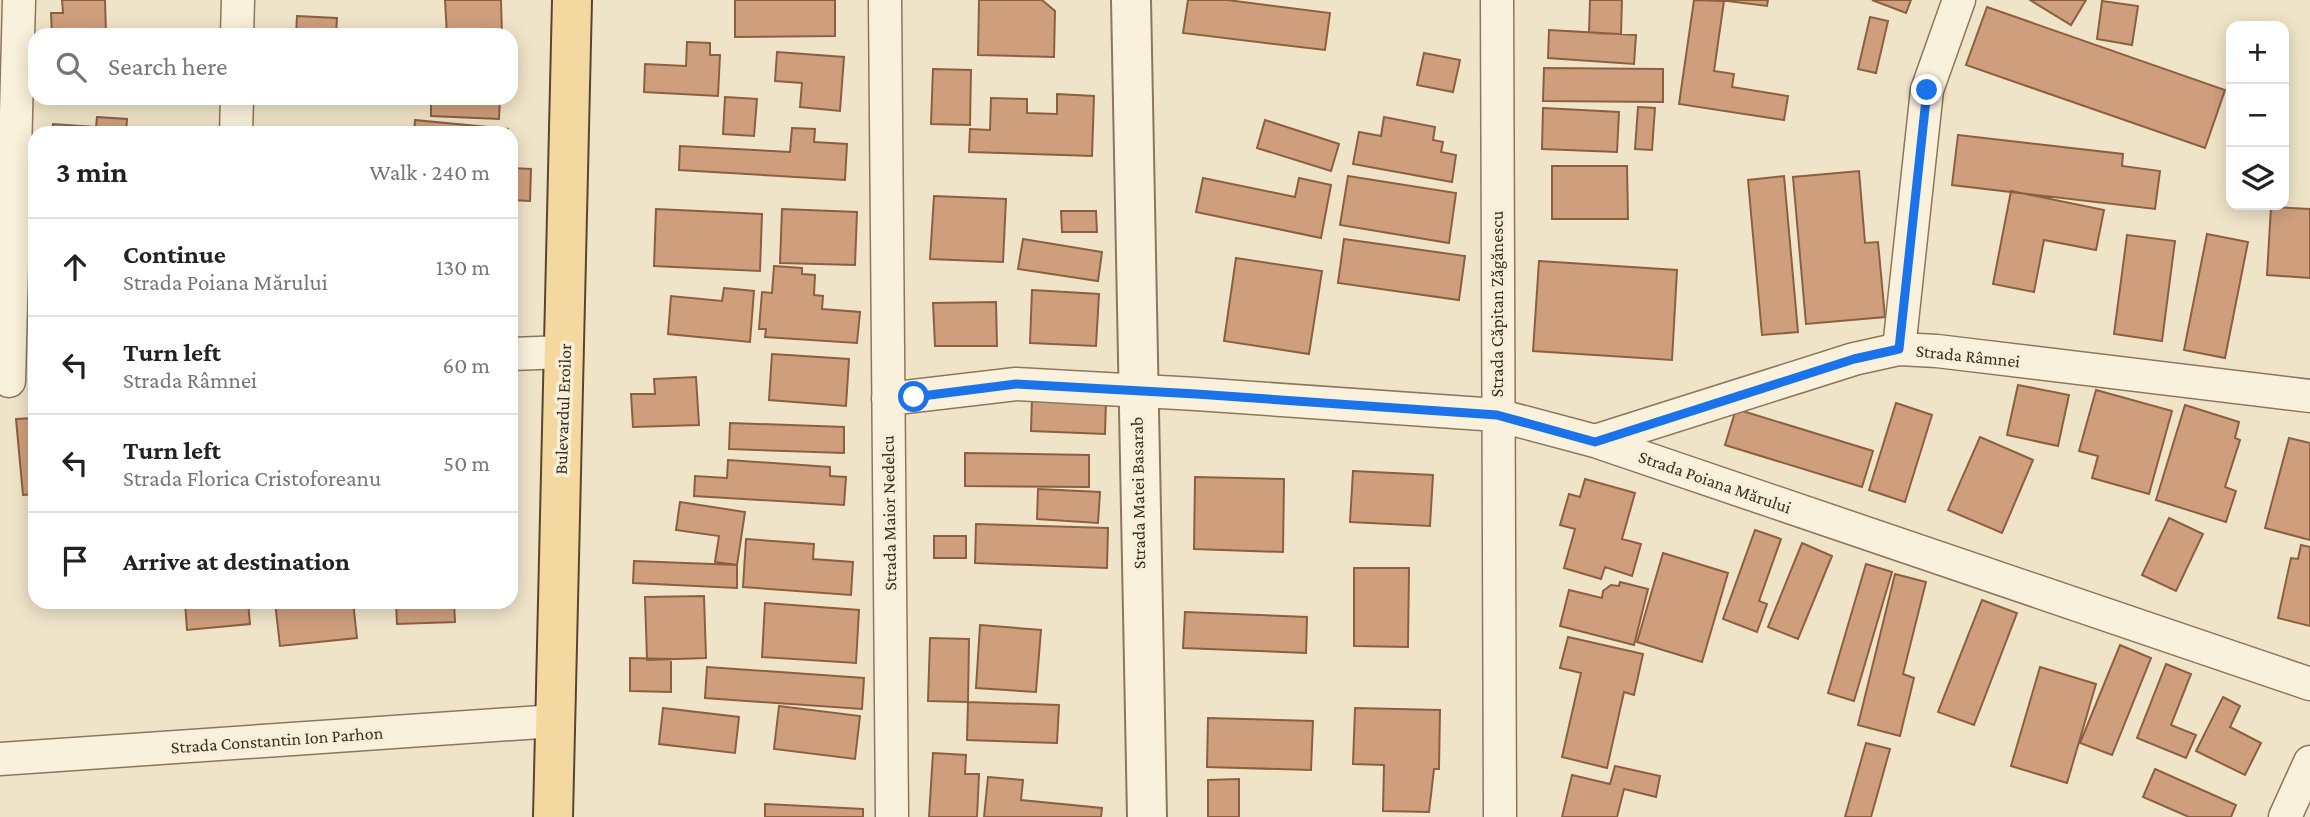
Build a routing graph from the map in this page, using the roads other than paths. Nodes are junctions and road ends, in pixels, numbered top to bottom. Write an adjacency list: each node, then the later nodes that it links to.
1 (19, 0): 14 (street)
2 (238, 0): 8 (street)
3 (572, 0): 12 (main road, Bulevardul Eroilor)
4 (885, 0): 17 (street, Strada Maior Nedelcu)
5 (1130, 0): 15 (street, Strada Matei Basarab)
6 (1496, 0): 18 (street, Strada Căpitan Zăgănescu)
7 (1959, 0): 11 (street)
8 (237, 28)
9 (237, 105): 10 (street)
10 (236, 126)
11 (1899, 349): 16 (street, Strada Râmnei); 19 (street, Strada Râmnei)
12 (565, 352): 13 (street); 21 (main road, Bulevardul Eroilor)
13 (518, 354)
14 (15, 380)
15 (1136, 391): 17 (street, Strada Poiana Mărului); 18 (street, Strada Poiana Mărului); 26 (street, Strada Matei Basarab)
16 (2310, 396)
17 (888, 399): 25 (street, Strada Maior Nedelcu)
18 (1497, 415): 19 (street, Strada Poiana Mărului); 27 (street, Strada Căpitan Zăgănescu)
19 (1595, 442): 20 (street, Strada Poiana Mărului)
20 (2310, 684)
21 (555, 722): 22 (street, Strada Constantin Ion Parhon); 24 (main road, Bulevardul Eroilor)
22 (0, 759)
23 (2310, 762): 28 (street)
24 (553, 817)
25 (892, 817)
26 (1147, 817)
27 (1500, 817)
28 (2285, 817)

